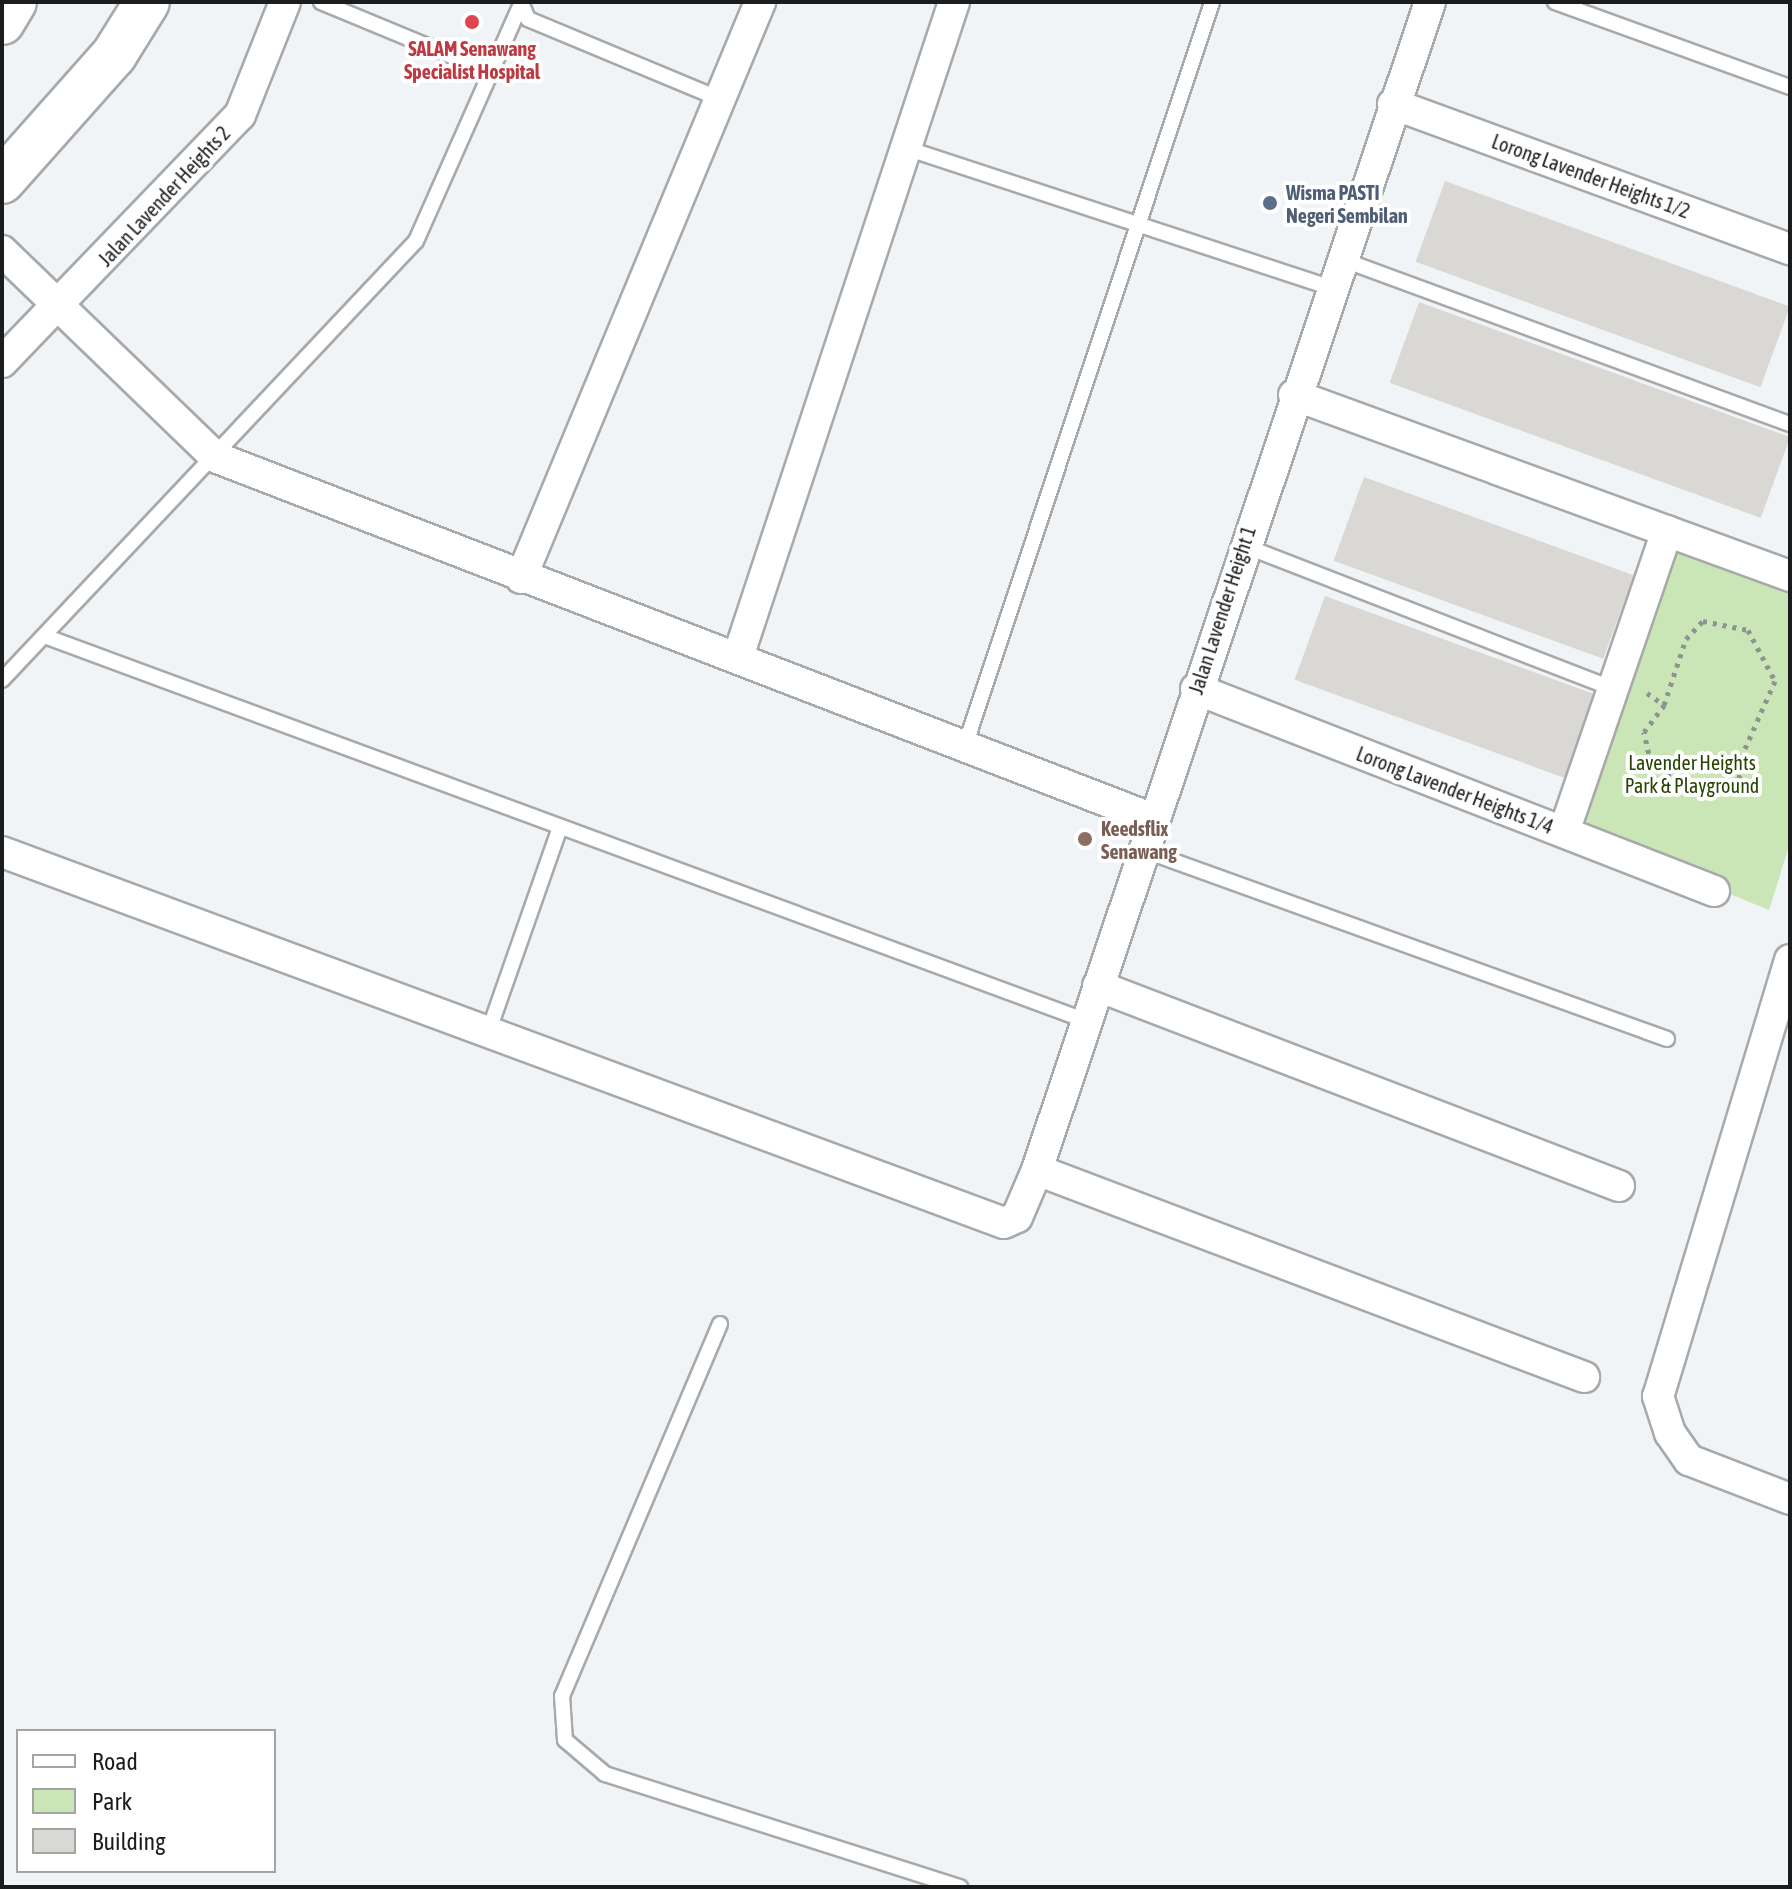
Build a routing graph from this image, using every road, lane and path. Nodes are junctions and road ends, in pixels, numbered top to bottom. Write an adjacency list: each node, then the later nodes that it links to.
1 (14, 2): 11 (main road)
2 (147, 2): 17 (main road)
3 (285, 2): 23 (street, Jalan Lavender Heights 2)
4 (321, 2): 12 (lane)
5 (760, 2): 14 (street)
6 (954, 2): 16 (street)
7 (1212, 2): 18 (lane)
8 (1430, 2): 15 (street, Jalan Lavender Height 1)
9 (1555, 2): 13 (lane)
10 (521, 4): 12 (lane); 14 (lane)
11 (2, 22)
12 (490, 72): 27 (lane)
13 (1790, 87)
14 (720, 99): 31 (street)
15 (1393, 104): 19 (street, Lorong Lavender Heights 1/2); 21 (street, Jalan Lavender Height 1)
16 (906, 148): 18 (lane); 34 (street)
17 (2, 181)
18 (1138, 222): 22 (lane); 38 (lane)
19 (1790, 249)
20 (2, 251): 23 (street)
21 (1341, 259): 22 (street, Jalan Lavender Height 1); 26 (lane)
22 (1330, 287): 25 (street, Jalan Lavender Height 1)
23 (62, 305): 24 (street, Jalan Lavender Heights 2); 27 (street)
24 (2, 362)
25 (1294, 395): 28 (street); 29 (street, Jalan Lavender Height 1)
26 (1790, 424)
27 (215, 457): 31 (street); 32 (lane)
28 (1667, 531): 30 (street); 37 (street)
29 (1244, 545): 36 (street, Jalan Lavender Height 1); 37 (lane)
30 (1790, 576)
31 (521, 578): 34 (street)
32 (47, 637): 35 (lane); 40 (lane)
33 (1686, 639): 33 (path)
34 (738, 657): 38 (street)
35 (2, 680)
36 (1196, 689): 39 (street, Jalan Lavender Height 1); 41 (street, Lorong Lavender Heights 1/4)
37 (1613, 689): 41 (street)
38 (965, 746): 39 (street)
39 (1153, 819): 42 (street, Jalan Lavender Height 1)
40 (560, 827): 47 (lane); 48 (lane)
41 (1564, 832): 44 (street, Lorong Lavender Heights 1/4)
42 (1143, 850): 46 (street, Jalan Lavender Height 1); 49 (lane)
43 (2, 852): 48 (street)
44 (1714, 891)
45 (1790, 960): 54 (street)
46 (1098, 986): 47 (street, Jalan Lavender Height 1); 51 (street)
47 (1087, 1021): 50 (street, Jalan Lavender Height 1)
48 (489, 1030): 50 (street, Jalan Lavender Height 1)
49 (1667, 1039)
50 (1037, 1170): 53 (street)
51 (1619, 1186)
52 (720, 1324): 55 (lane)
53 (1584, 1377)
54 (1790, 1499)
55 (960, 1887)

